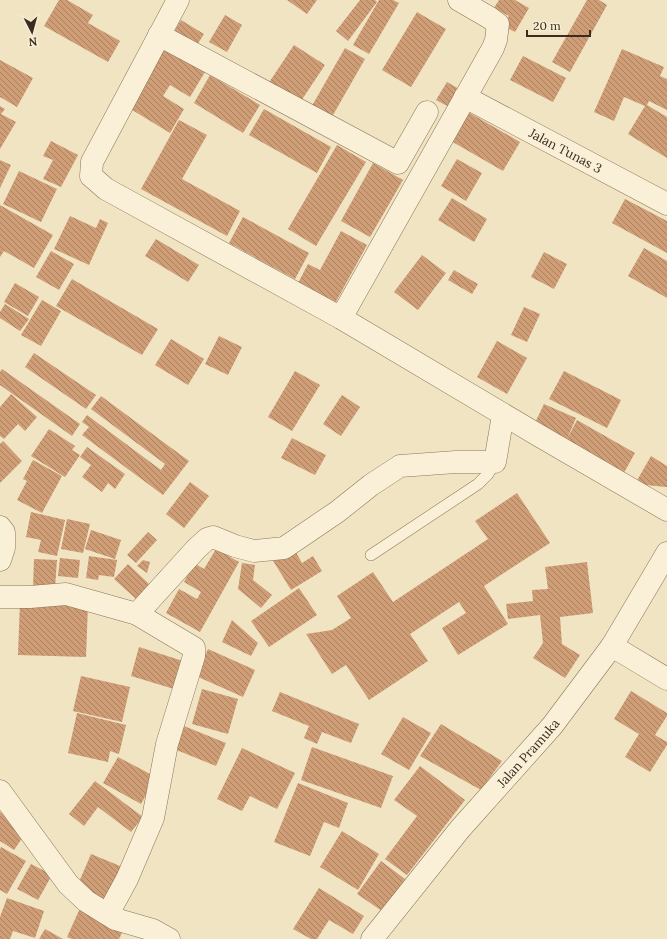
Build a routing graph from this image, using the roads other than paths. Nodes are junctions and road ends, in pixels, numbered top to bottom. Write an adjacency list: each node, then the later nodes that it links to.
1 (178, 0): 3 (street)
2 (458, 0): 4 (street)
3 (159, 35): 5 (street); 7 (street)
4 (465, 97): 6 (street, Jalan Tunas 3); 7 (street)
5 (427, 112)
6 (667, 204)
7 (341, 318): 8 (street)
8 (503, 415): 9 (street); 10 (street)
9 (495, 462): 13 (lane); 16 (street)
10 (667, 510)
11 (0, 527): 14 (street)
12 (667, 553): 17 (street, Jalan Pramuka)
13 (370, 555)
14 (0, 560)
15 (0, 597): 16 (street)
16 (137, 614): 20 (street)
17 (612, 646): 18 (street); 22 (street, Jalan Pramuka)
18 (667, 679)
19 (0, 791): 20 (street)
20 (108, 914): 21 (street)
21 (135, 932): 23 (street)
22 (381, 935)
23 (169, 939)

